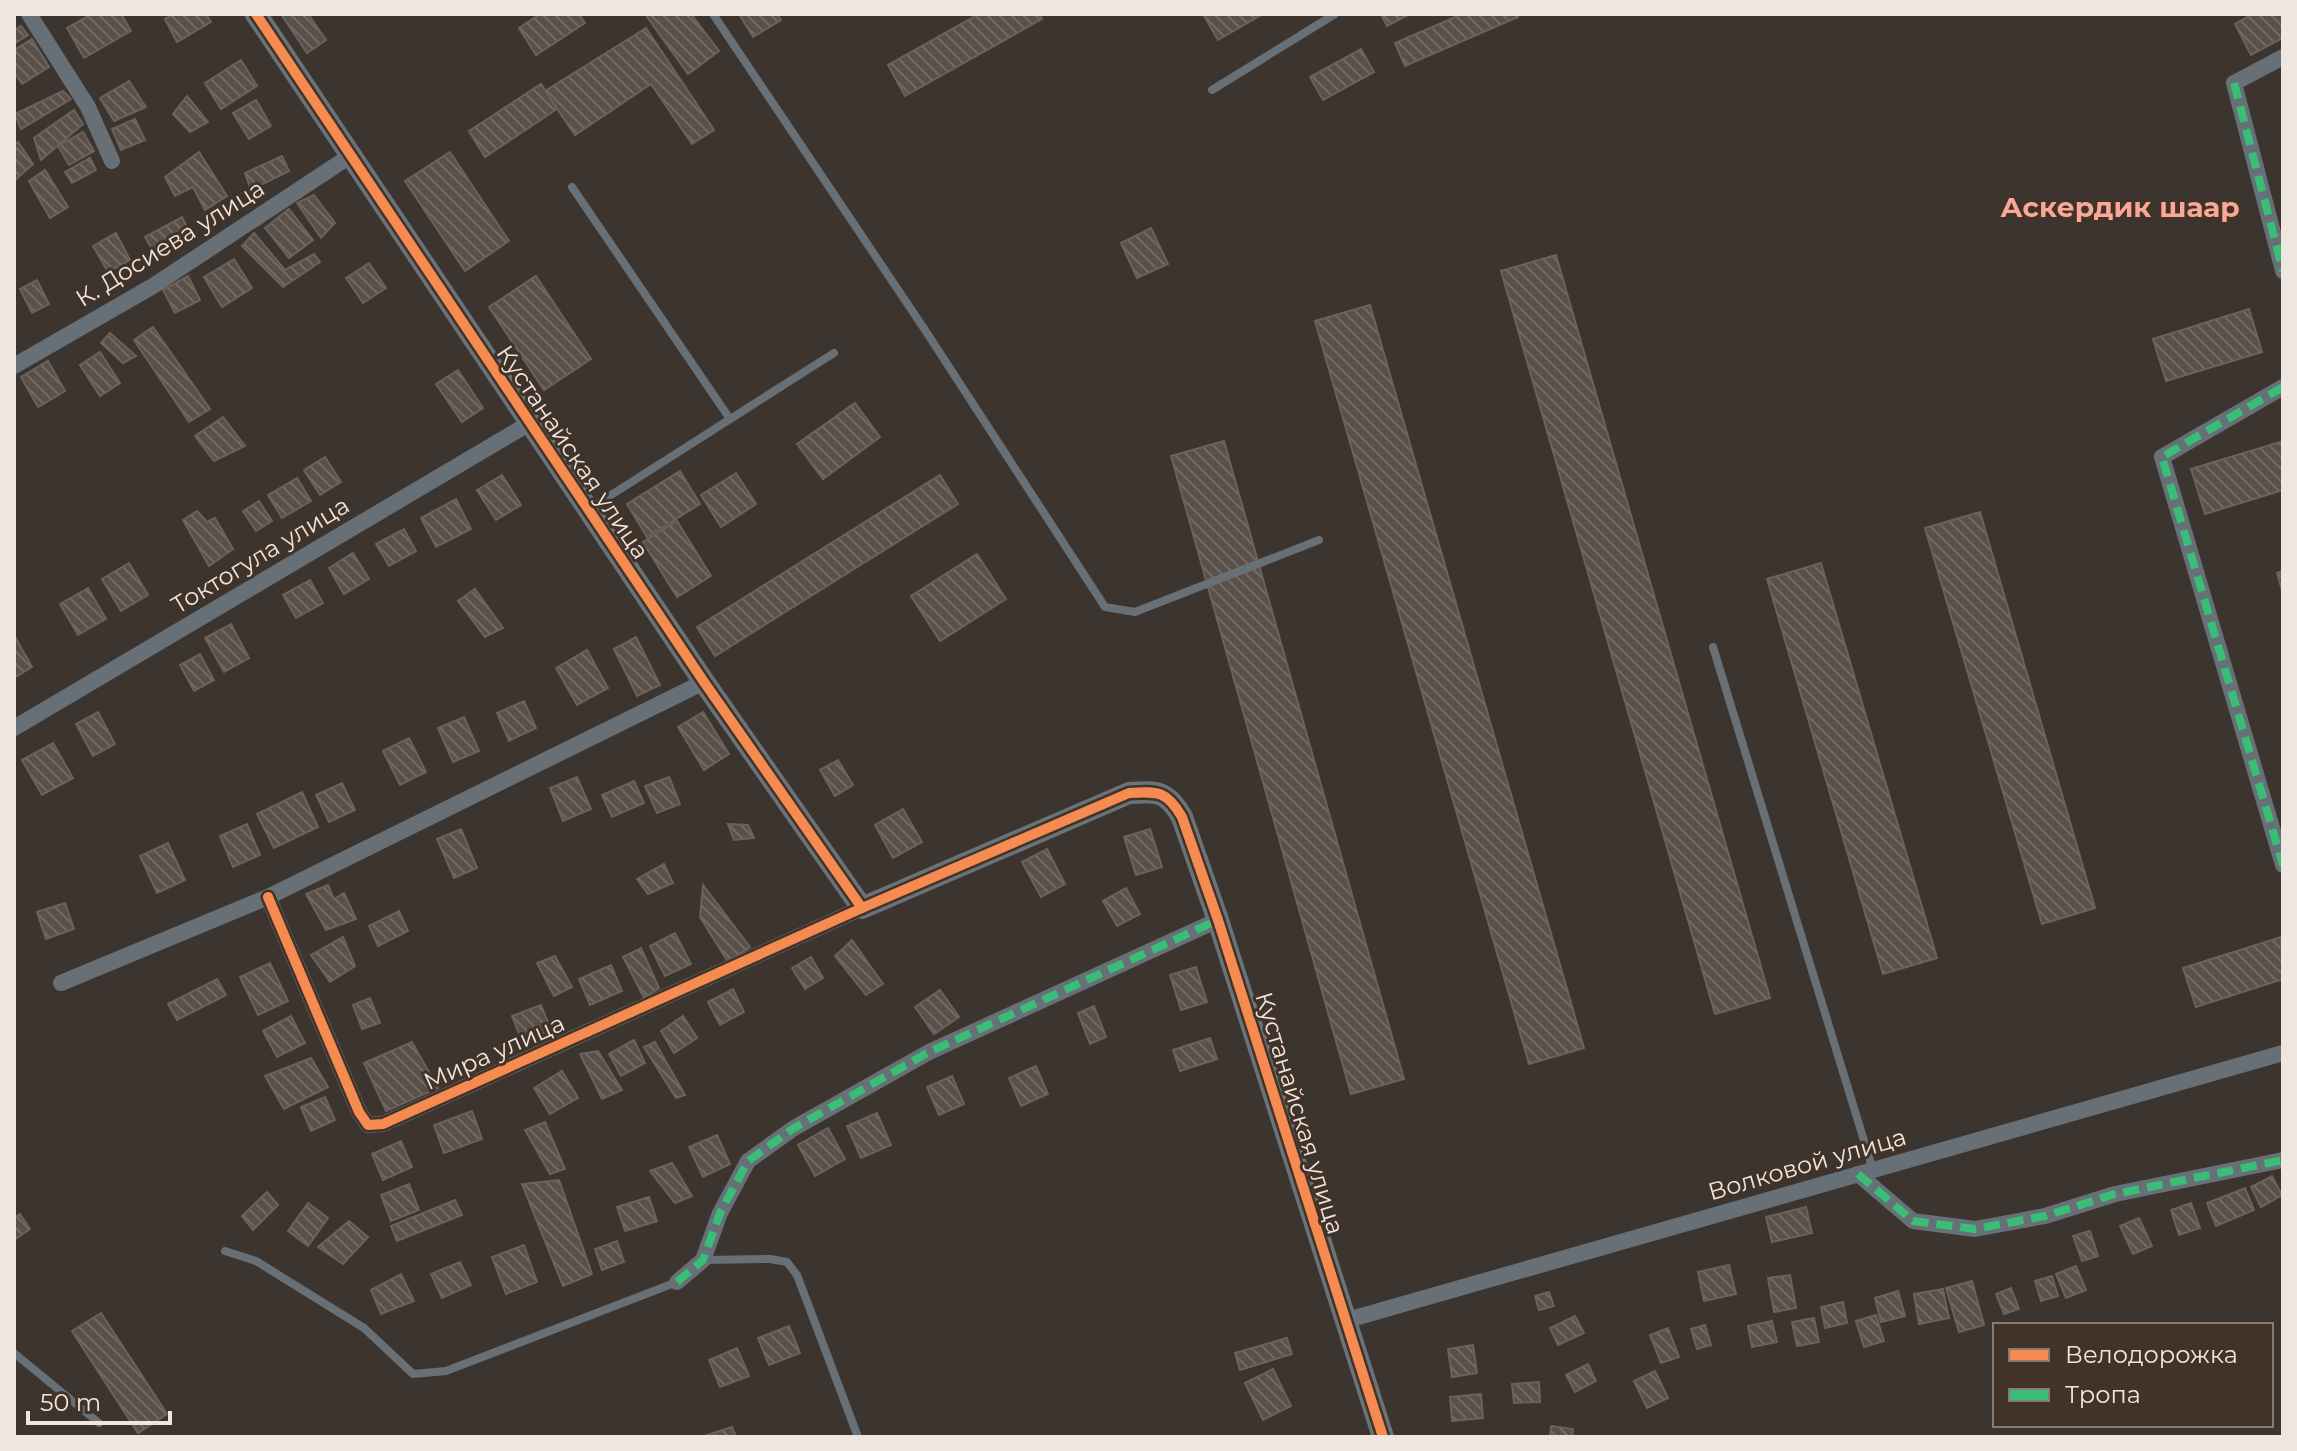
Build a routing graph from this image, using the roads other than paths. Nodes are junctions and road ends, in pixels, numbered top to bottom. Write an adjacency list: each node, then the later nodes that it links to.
1 (29, 14): 8 (street)
2 (256, 14): 7 (street, Кустанайская улица)
3 (713, 14): 17 (lane)
4 (1335, 14): 6 (lane)
5 (2283, 57): 10 (street)
6 (1212, 90)
7 (350, 156): 12 (street, К. Досиева улица); 15 (street, Кустанайская улица)
8 (112, 161)
9 (572, 187): 14 (lane)
10 (2283, 271)
11 (834, 353): 14 (lane)
12 (14, 366)
13 (2283, 387): 21 (street)
14 (730, 419): 16 (lane)
15 (530, 423): 16 (street, Кустанайская улица); 20 (street, Токтогула улица)
16 (588, 509): 19 (street, Кустанайская улица)
17 (1319, 540)
18 (1713, 647): 28 (lane)
19 (704, 682): 22 (street); 23 (street, Кустанайская улица)
20 (14, 728)
21 (2283, 865)
22 (268, 897): 23 (street, Мира улица); 25 (street)
23 (862, 908): 24 (street, Кустанайская улица)
24 (1218, 920): 30 (street); 32 (street, Кустанайская улица)
25 (61, 983)
26 (2283, 1053): 28 (street, Волковой улица)
27 (2283, 1160): 28 (street)
28 (1865, 1172): 32 (street, Волковой улица)
29 (225, 1251): 31 (lane)
30 (703, 1260): 31 (street); 35 (lane)
31 (677, 1282)
32 (1344, 1321): 36 (street, Кустанайская улица)
33 (14, 1353): 34 (lane)
34 (99, 1423)
35 (858, 1437)
36 (1383, 1437)

